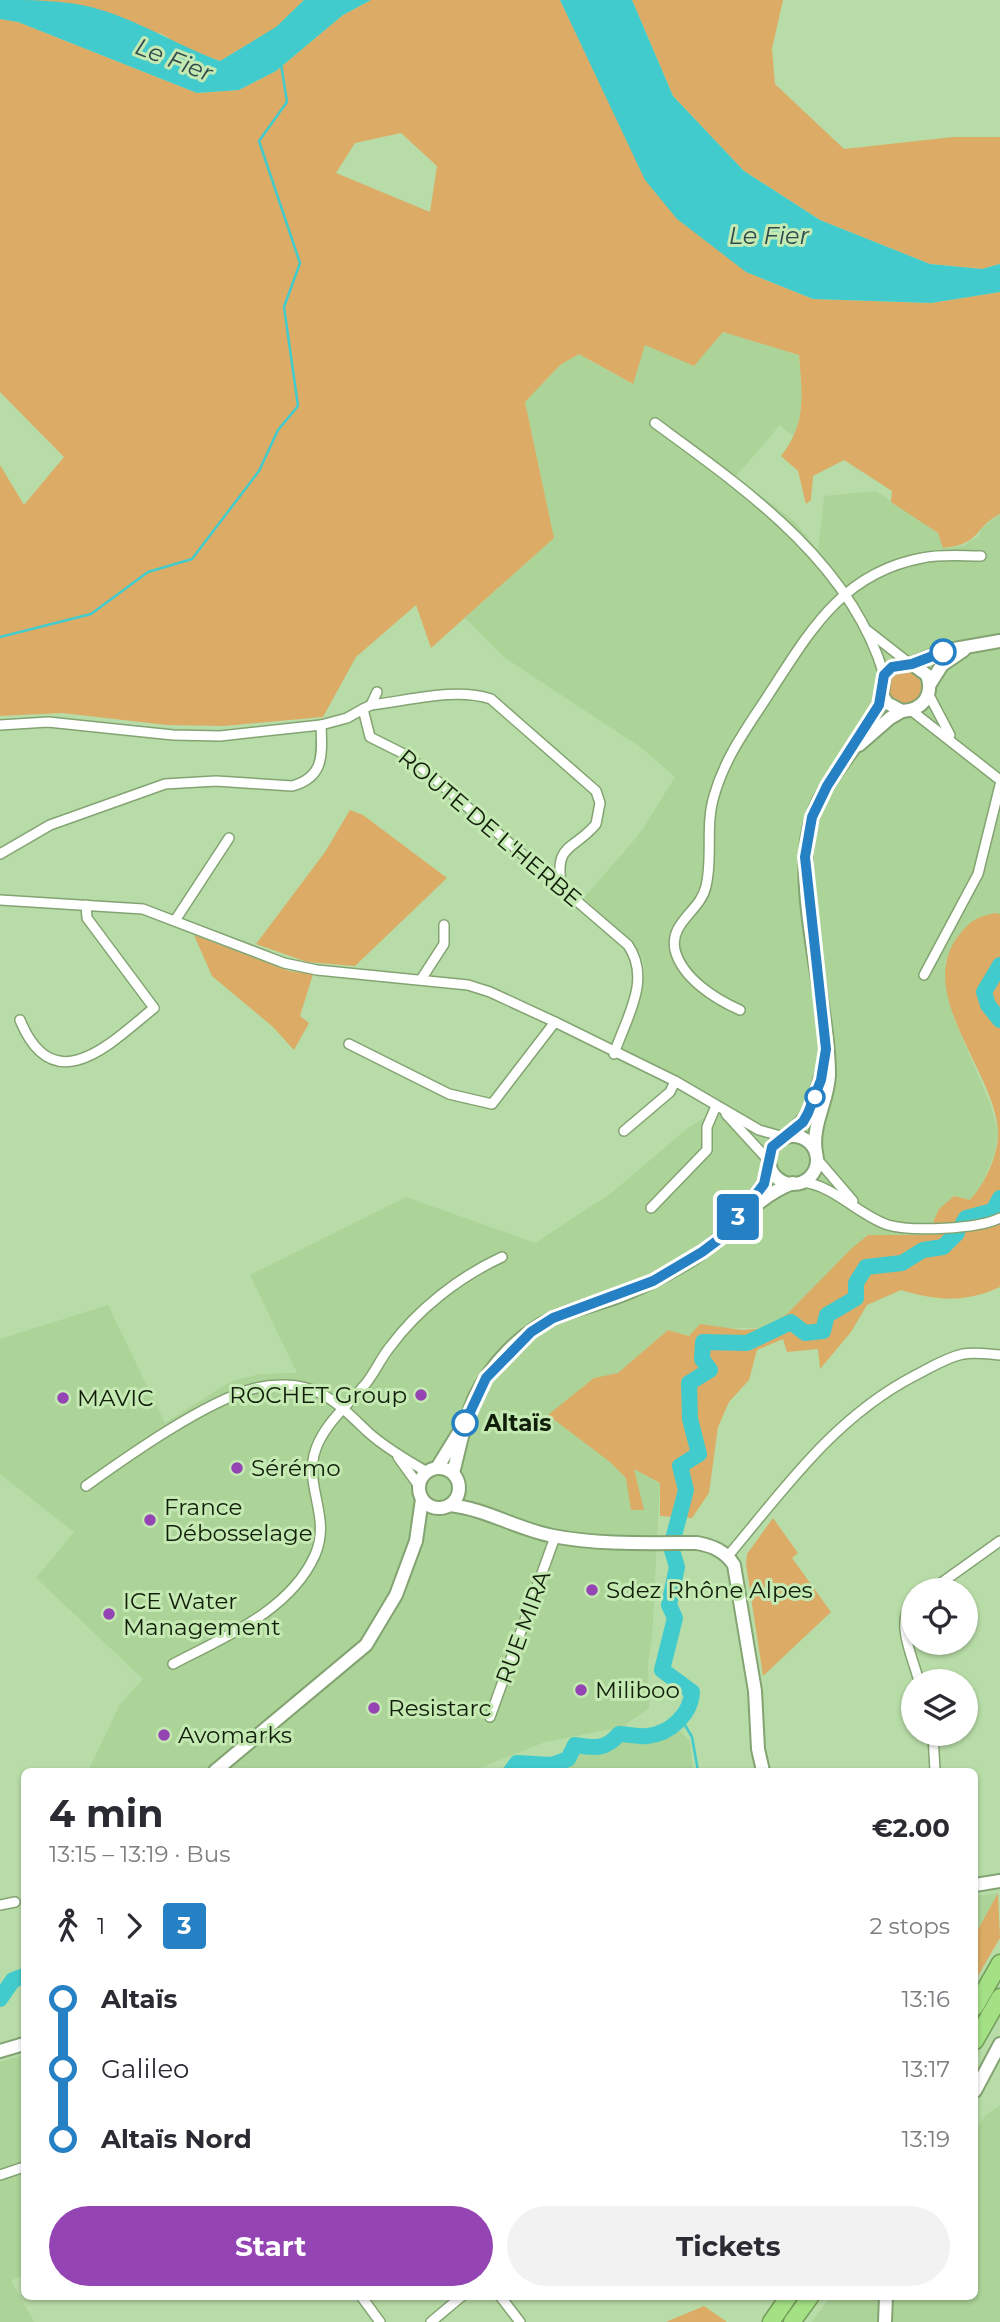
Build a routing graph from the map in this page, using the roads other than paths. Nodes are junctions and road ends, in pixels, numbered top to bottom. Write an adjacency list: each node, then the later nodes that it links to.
1 (655, 423): 3 (street)
2 (981, 556): 3 (street)
3 (843, 592): 4 (street); 30 (street)
4 (862, 625): 7 (street); 8 (street)
5 (1000, 641): 6 (street)
6 (967, 648): 7 (street); 9 (street)
7 (911, 663): 8 (street); 9 (street)
8 (884, 675): 11 (street)
9 (929, 690): 13 (street); 16 (street)
10 (377, 692): 12 (street)
11 (882, 695): 13 (street); 17 (street)
12 (367, 707): 15 (street); 21 (street, ROUTE DE L'HERBE); 22 (street)
13 (907, 711): 16 (street); 17 (street)
14 (0, 724): 15 (street)
15 (321, 725): 20 (street)
16 (953, 740): 18 (street)
17 (851, 752): 34 (street)
18 (1000, 782): 28 (street)
19 (229, 838): 26 (street)
20 (0, 854)
21 (540, 872): 22 (street); 23 (street, ROUTE DE L'HERBE)
22 (559, 872): 23 (street)
23 (562, 889): 35 (street, ROUTE DE L'HERBE)
24 (0, 900): 25 (street)
25 (86, 905): 26 (street); 31 (street)
26 (176, 919): 29 (street)
27 (444, 925): 29 (street)
28 (924, 975)
29 (422, 978): 32 (street)
30 (740, 1010)
31 (20, 1020)
32 (555, 1022): 33 (street); 35 (street)
33 (349, 1044)
34 (826, 1049): 39 (street); 40 (street)
35 (614, 1054): 36 (street)
36 (675, 1081): 37 (street); 38 (street)
37 (720, 1108): 39 (street); 41 (street); 44 (street)
38 (624, 1131)
39 (786, 1137): 40 (street); 41 (street)
40 (816, 1156): 42 (street); 43 (street)
41 (769, 1164): 42 (street); 46 (street)
42 (797, 1183): 43 (street); 46 (street)
43 (859, 1207): 45 (street)
44 (651, 1208)
45 (1000, 1218)
46 (726, 1234): 50 (street)
47 (502, 1257): 49 (street)
48 (1000, 1355): 63 (street)
49 (344, 1409): 51 (street); 54 (street); 65 (street)
50 (465, 1423): 52 (street); 53 (street)
51 (395, 1453): 52 (street); 55 (street)
52 (432, 1470): 53 (street); 55 (street)
53 (453, 1473): 56 (street)
54 (86, 1486)
55 (419, 1486): 57 (street)
56 (459, 1488): 58 (street); 59 (street)
57 (422, 1499): 58 (street); 61 (street)
58 (445, 1506): 59 (street); 61 (street)
59 (491, 1516): 60 (street)
60 (555, 1537): 63 (street); 66 (street, RUE MIRA)
61 (416, 1541): 68 (street)
62 (1000, 1541): 64 (street)
63 (729, 1556): 69 (street)
64 (948, 1578)
65 (173, 1664)
66 (490, 1717)
67 (934, 1746): 70 (street)
68 (219, 1768)
69 (762, 1768)
70 (935, 1768)
71 (1000, 1881): 72 (street)
72 (978, 1885)
73 (15, 1902): 74 (street)
74 (0, 1905)
75 (1000, 1963): 77 (highway)
76 (1000, 1997): 78 (highway)
77 (978, 2002)
78 (978, 2036)
79 (1000, 2044): 82 (street)
80 (21, 2045): 81 (street)
81 (0, 2051)
82 (978, 2085)
83 (21, 2168): 84 (street)
84 (0, 2175)
85 (364, 2300): 91 (street)
86 (457, 2300): 92 (street)
87 (503, 2300): 93 (street)
88 (786, 2300): 94 (highway)
89 (808, 2300): 95 (highway)
90 (886, 2300): 96 (street)
91 (380, 2322)
92 (431, 2322)
93 (520, 2322)
94 (771, 2322)
95 (792, 2322)
96 (885, 2322)

